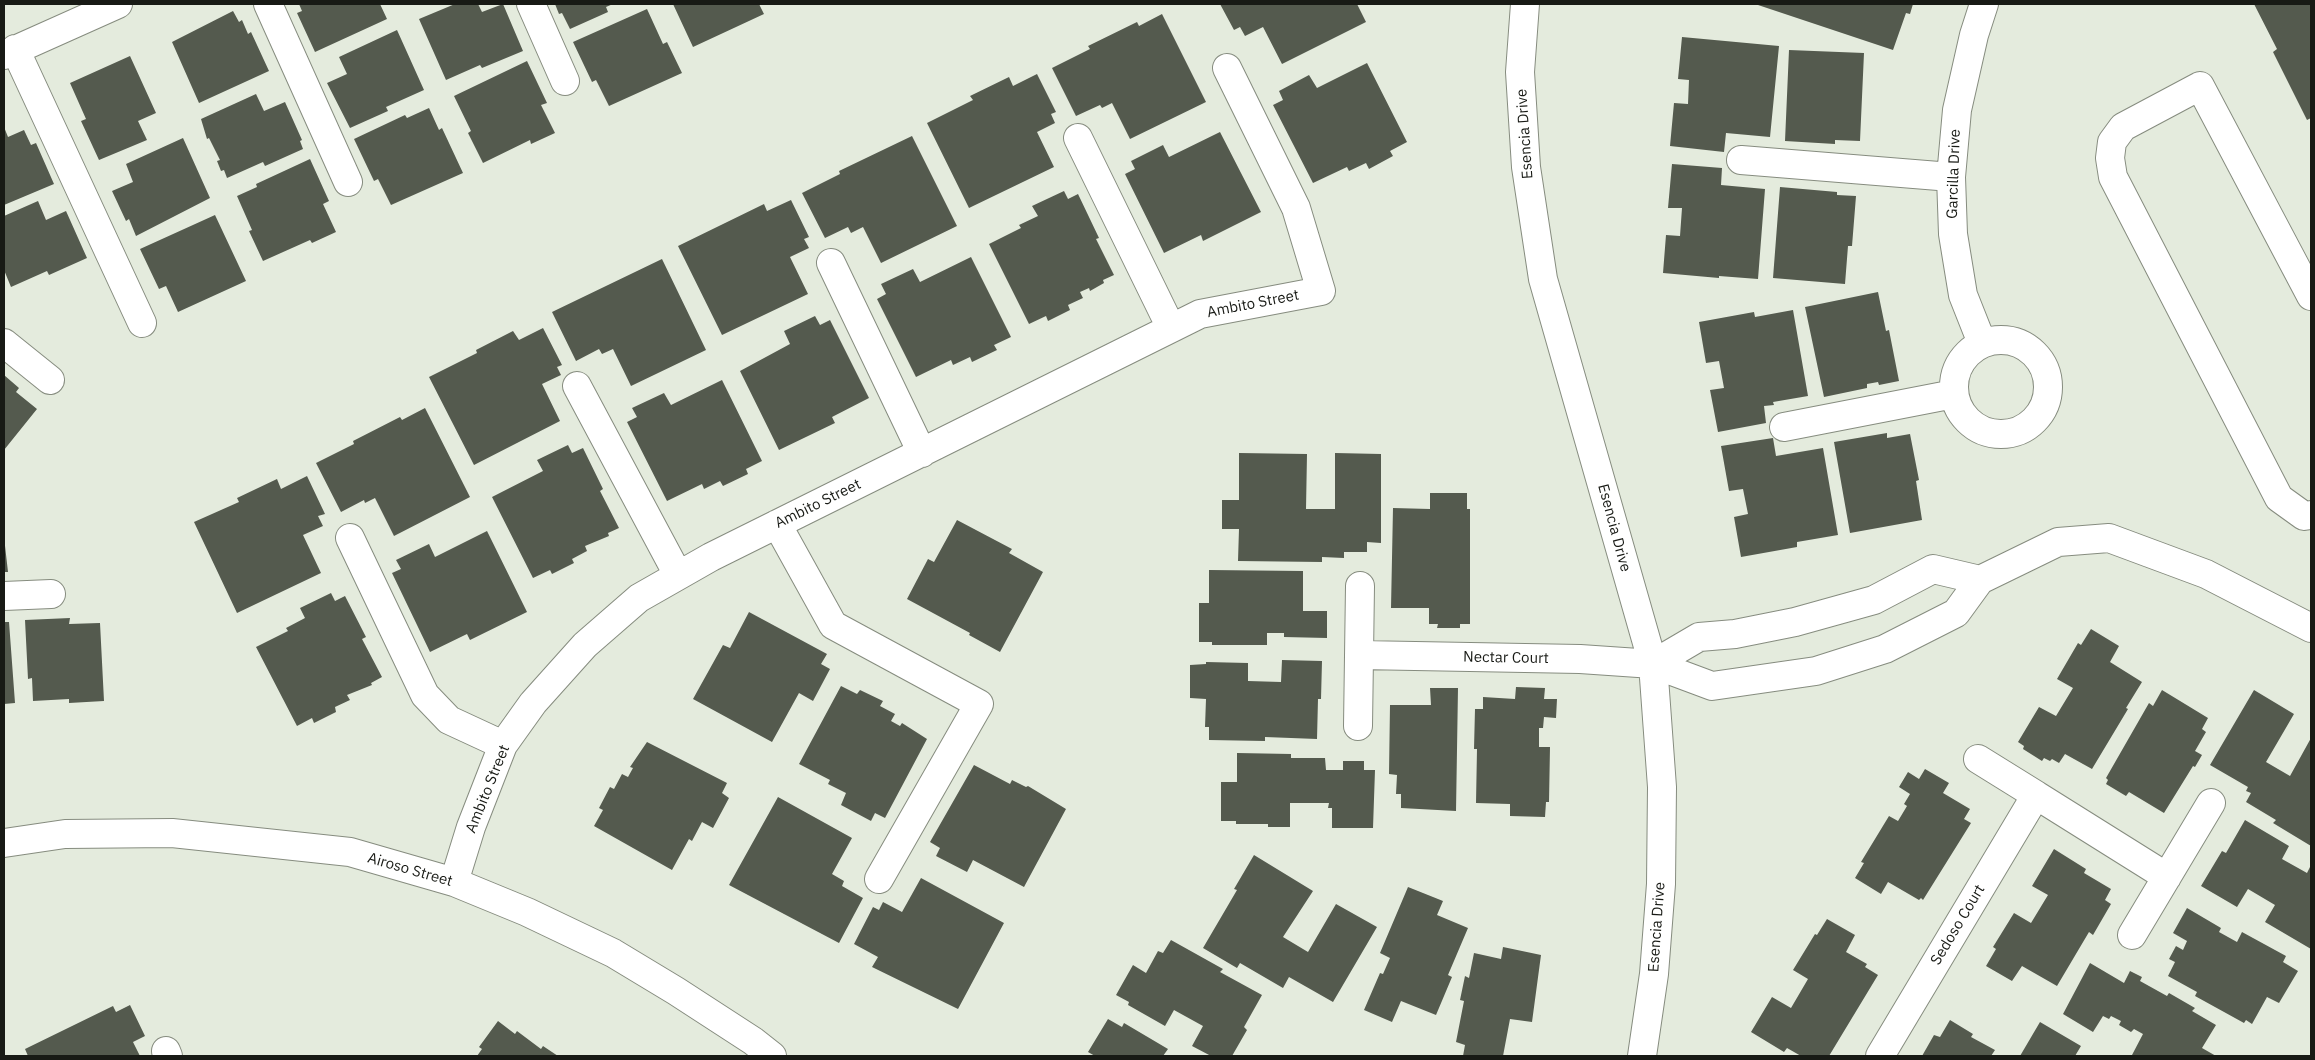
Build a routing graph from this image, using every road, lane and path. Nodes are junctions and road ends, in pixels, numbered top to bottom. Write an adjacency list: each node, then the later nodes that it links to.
1 (118, 4): 6 (street)
2 (268, 4): 12 (street)
3 (531, 4): 8 (street)
4 (1525, 4): 34 (street, Esencia Drive)
5 (1984, 4): 11 (street, Garcilla Drive)
6 (10, 52): 15 (street)
7 (1227, 68): 16 (street, Ambito Street)
8 (565, 81)
9 (1078, 138): 16 (street)
10 (1741, 160): 11 (street)
11 (1952, 177): 18 (street, Garcilla Drive)
12 (348, 182)
13 (831, 263): 23 (street)
14 (2311, 296): 24 (street)
15 (142, 323)
16 (1171, 328): 23 (street, Ambito Street)
17 (4, 343): 19 (street)
18 (1982, 343): 21 (street); 21 (street)
19 (50, 380)
20 (578, 386): 27 (street)
21 (1954, 394): 22 (street)
22 (1784, 427)
23 (922, 453): 25 (street, Ambito Street)
24 (2311, 515)
25 (777, 524): 27 (street, Ambito Street); 42 (street)
26 (350, 538): 36 (street)
27 (678, 575): 36 (street, Ambito Street)
28 (1980, 580): 32 (street); 34 (street); 34 (street, Nectar Court)
29 (1360, 586): 33 (street)
30 (51, 594): 31 (street)
31 (4, 596)
32 (2311, 628)
33 (1360, 655): 34 (street, Nectar Court); 35 (street)
34 (1653, 664): 46 (street, Esencia Drive)
35 (1358, 726)
36 (503, 745): 43 (street, Ambito Street)
37 (1978, 759): 38 (street)
38 (2036, 795): 41 (street); 47 (street, Sedoso Court)
39 (2211, 803): 41 (street)
40 (4, 843): 43 (street, Airoso Street)
41 (2167, 877): 44 (street)
42 (879, 879)
43 (454, 882): 45 (street, Airoso Street)
44 (2132, 935)
45 (772, 1056)
46 (1642, 1056)
47 (1880, 1056)

